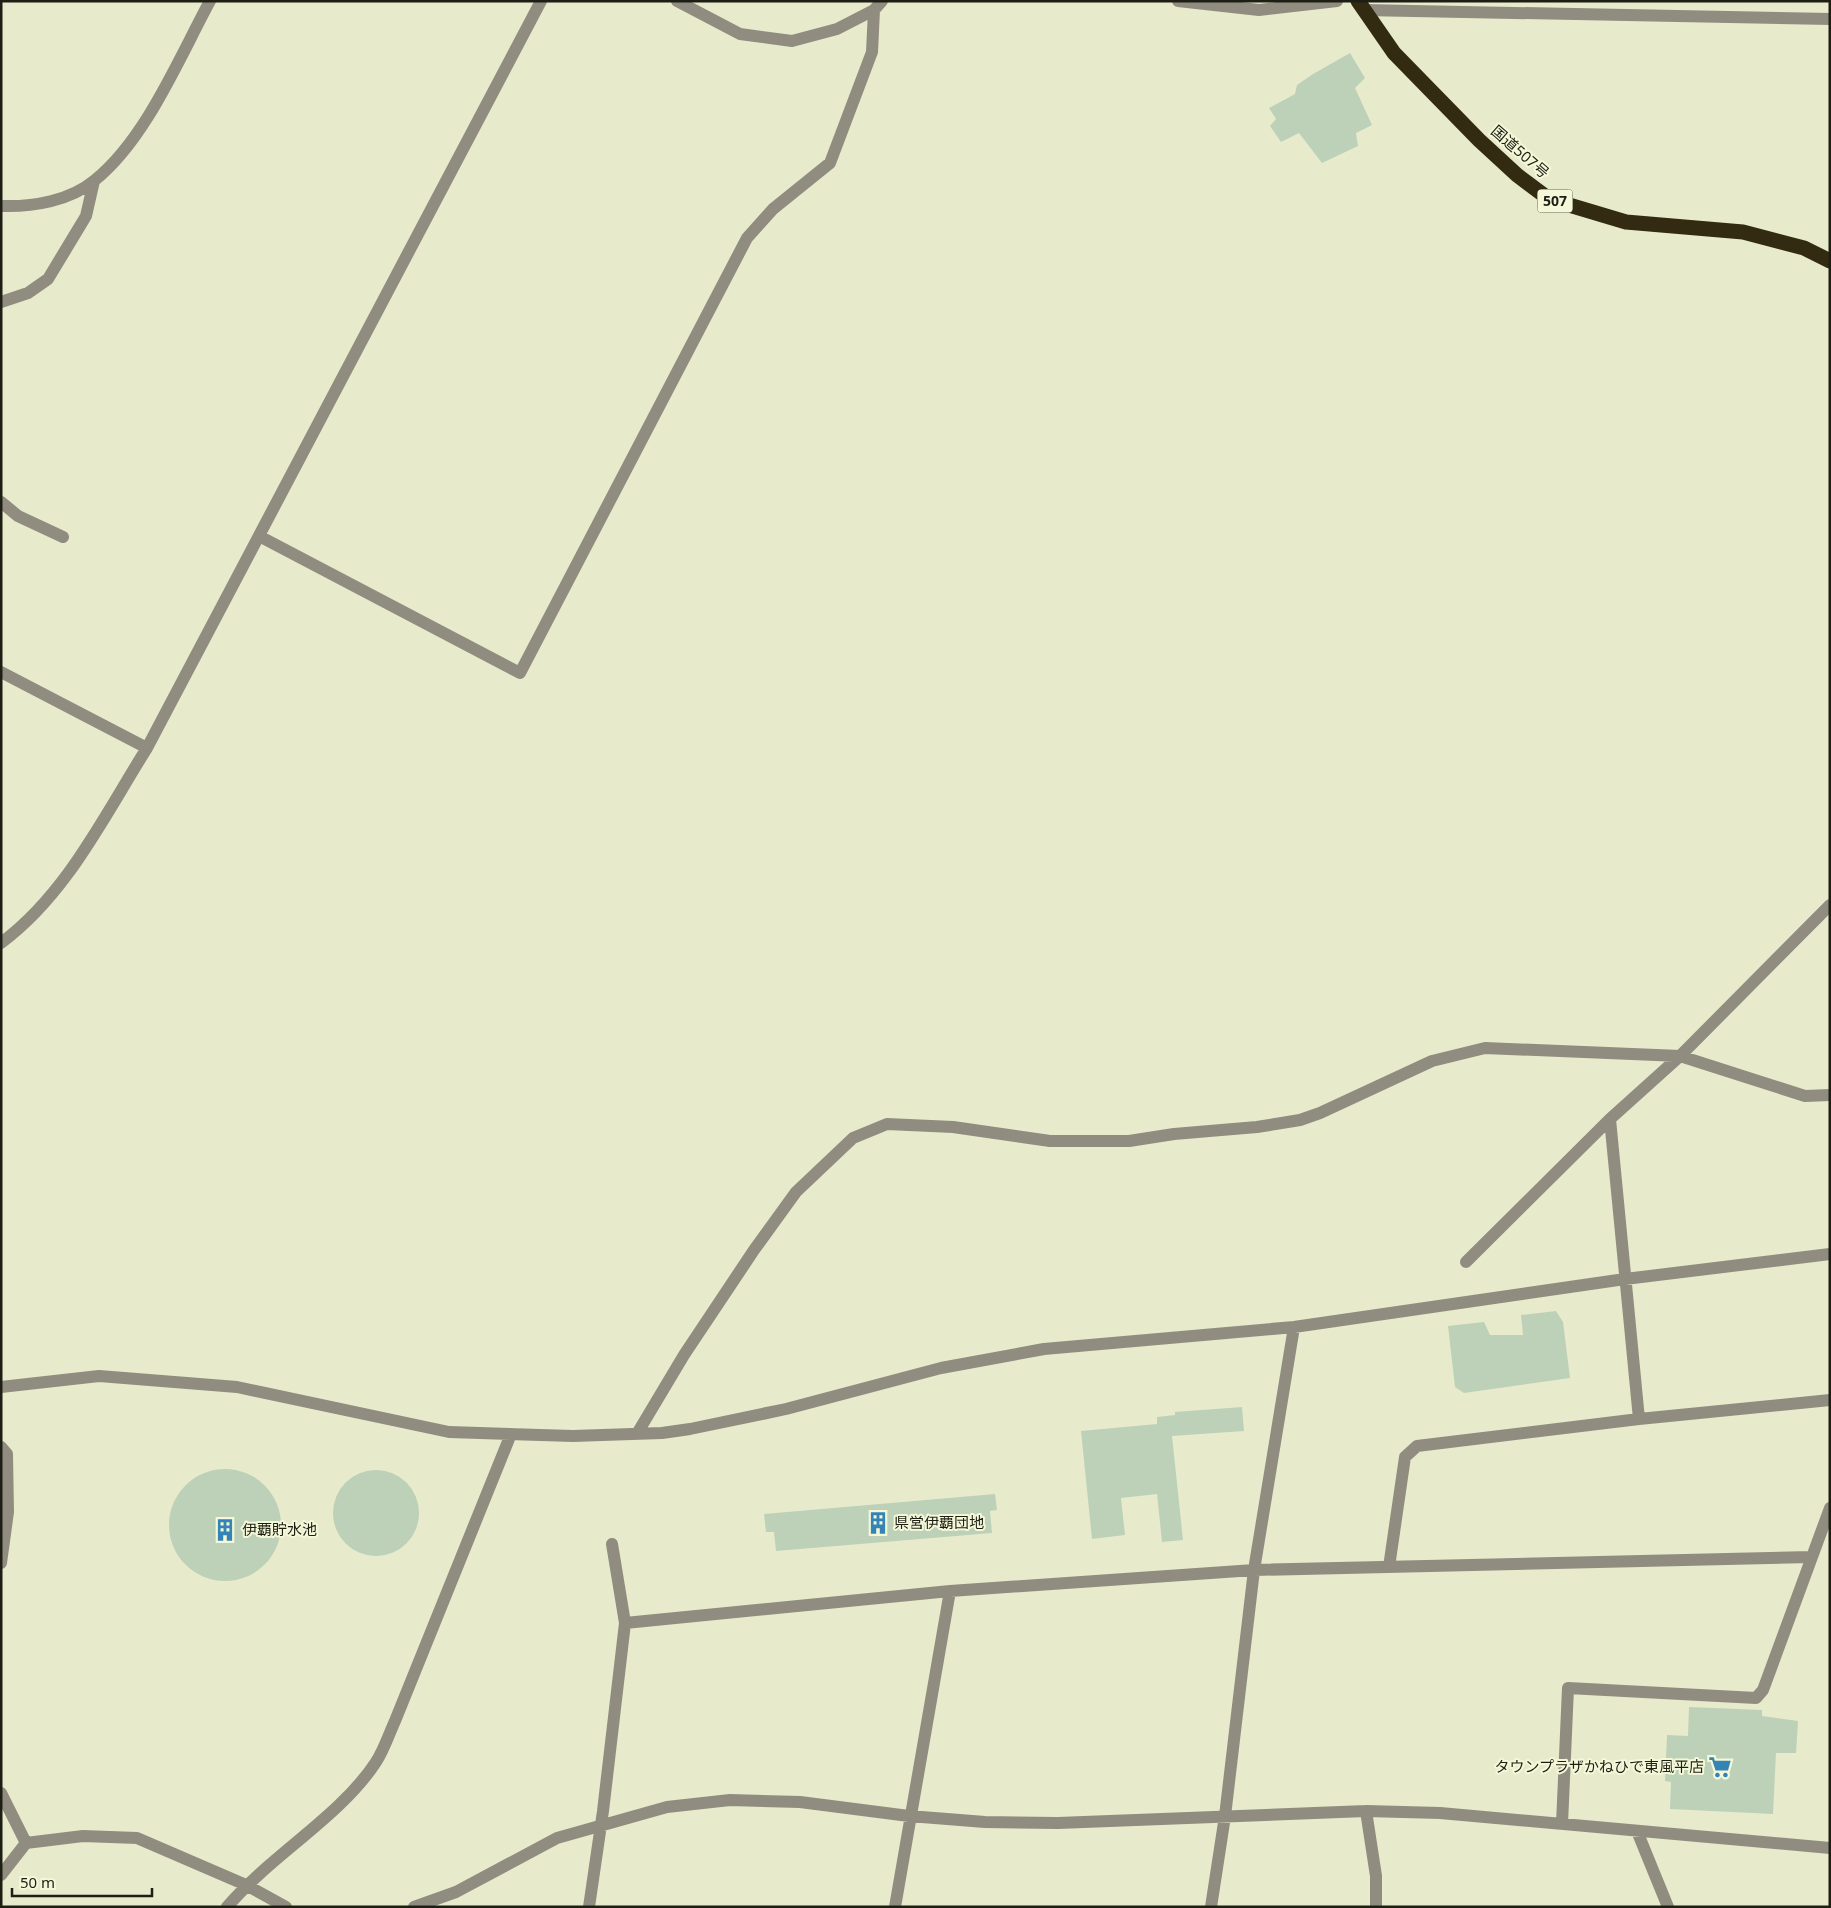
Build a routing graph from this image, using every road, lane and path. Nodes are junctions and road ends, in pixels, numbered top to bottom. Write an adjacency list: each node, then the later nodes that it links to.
1 (210, 1): 9 (street)
2 (541, 1): 14 (street)
3 (677, 1): 6 (street)
4 (1178, 1): 5 (street)
5 (1337, 1)
6 (878, 5): 14 (street)
7 (1361, 6): 8 (street); 11 (highway, 国道507号 / 507)
8 (1830, 19)
9 (94, 181): 10 (street); 12 (street)
10 (1, 206)
11 (1830, 261)
12 (1, 302)
13 (1, 502): 15 (street)
14 (259, 536): 17 (street)
15 (63, 537)
16 (1, 672): 17 (street)
17 (147, 748): 19 (street)
18 (1830, 905): 20 (street)
19 (1, 944)
20 (1680, 1056): 21 (street); 22 (street); 30 (street)
21 (1830, 1095)
22 (1610, 1119): 24 (street); 25 (street)
23 (1830, 1254): 25 (street)
24 (1466, 1262)
25 (1625, 1279): 26 (street); 29 (street)
26 (1294, 1327): 30 (street); 39 (street)
27 (1, 1387): 31 (street)
28 (1830, 1400): 29 (street)
29 (1639, 1419): 38 (street)
30 (638, 1432): 31 (street)
31 (511, 1434): 52 (street)
32 (1, 1447): 34 (street)
33 (1830, 1508): 36 (street)
34 (5, 1513): 37 (street)
35 (612, 1544): 41 (street)
36 (1811, 1557): 38 (street); 47 (street)
37 (1, 1563)
38 (1390, 1567): 39 (street)
39 (1254, 1570): 40 (street); 45 (street)
40 (950, 1591): 41 (street); 44 (street)
41 (625, 1623): 46 (street)
42 (1, 1793): 49 (street)
43 (1366, 1811): 45 (street); 47 (street); 59 (street)
44 (909, 1816): 45 (street); 46 (street); 57 (street)
45 (1225, 1816): 58 (street)
46 (601, 1824): 55 (street); 56 (street)
47 (1562, 1824): 48 (street)
48 (1637, 1831): 50 (street); 60 (street)
49 (26, 1843): 51 (street); 52 (street)
50 (1830, 1848)
51 (1, 1875)
52 (246, 1885): 53 (street); 54 (street)
53 (227, 1907)
54 (286, 1907)
55 (414, 1907)
56 (589, 1907)
57 (895, 1907)
58 (1210, 1907)
59 (1376, 1907)
60 (1668, 1907)

